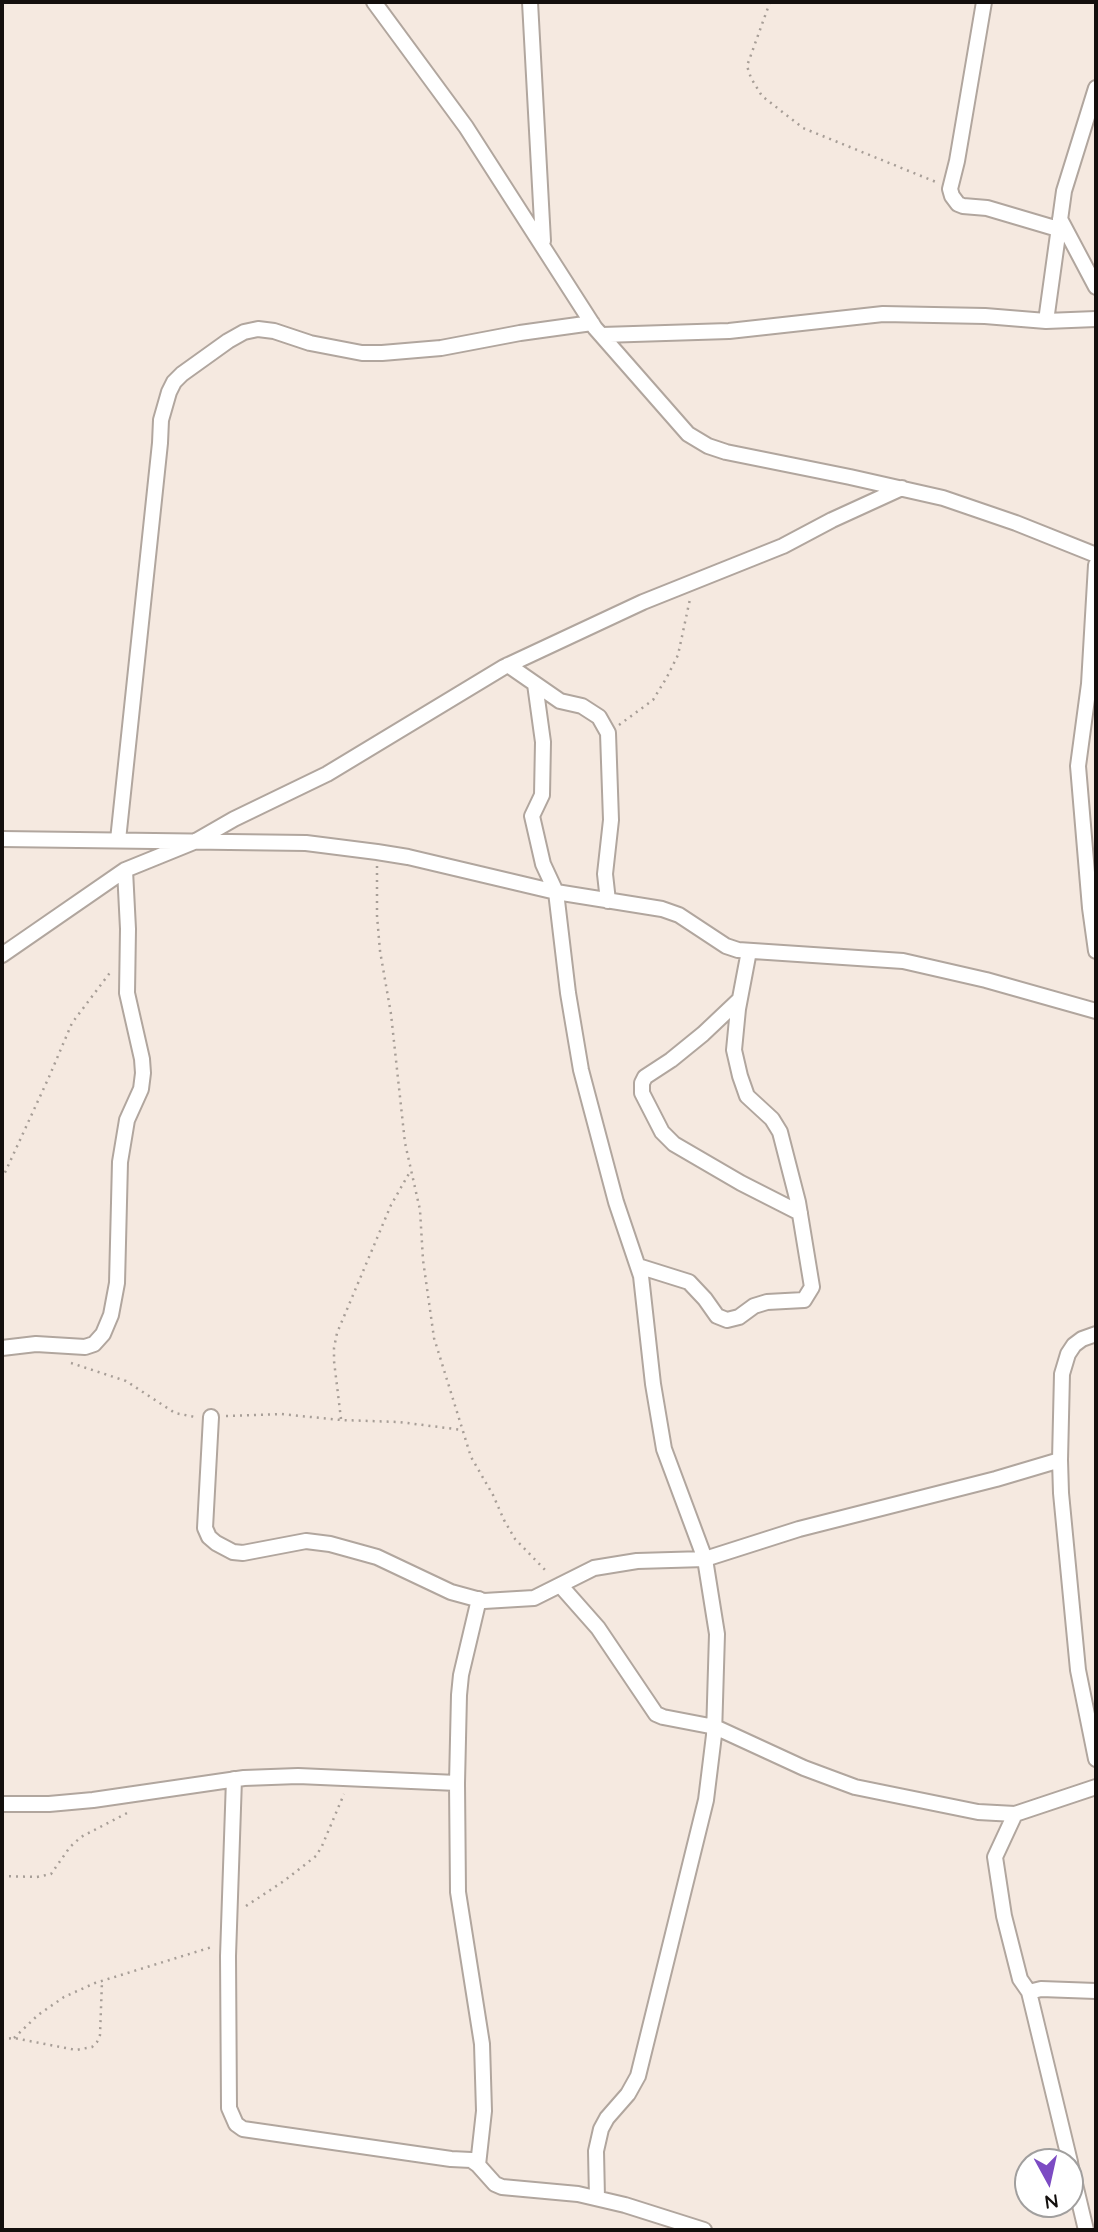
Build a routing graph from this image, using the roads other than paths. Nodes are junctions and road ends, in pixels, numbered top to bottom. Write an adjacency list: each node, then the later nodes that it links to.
1 (374, 2): 6 (street)
2 (530, 2): 6 (street)
3 (984, 2): 5 (street)
4 (1096, 88): 5 (street)
5 (1059, 224): 7 (street); 9 (street)
6 (543, 245): 10 (street)
7 (1096, 287)
8 (1096, 319): 9 (street)
9 (1046, 321): 11 (street)
10 (592, 323): 11 (street); 18 (street)
11 (602, 335): 12 (street)
12 (902, 488): 13 (street); 15 (street)
13 (1096, 555)
14 (1096, 565): 24 (street)
15 (509, 665): 16 (street); 19 (street)
16 (535, 684): 21 (street); 22 (street)
17 (2, 839): 18 (street)
18 (118, 840): 19 (street)
19 (194, 842): 20 (street); 21 (street)
20 (125, 870): 25 (street); 31 (street)
21 (556, 892): 22 (street); 29 (street)
22 (608, 901): 23 (street)
23 (749, 951): 26 (street); 27 (street)
24 (1096, 951)
25 (2, 955)
26 (740, 999): 28 (street); 28 (street)
27 (1096, 1011)
28 (800, 1213): 29 (street)
29 (638, 1266): 34 (street)
30 (1096, 1334): 33 (street)
31 (2, 1348)
32 (211, 1417): 36 (street)
33 (1060, 1460): 34 (street); 38 (street)
34 (705, 1559): 35 (street); 37 (street)
35 (560, 1585): 36 (street); 37 (street)
36 (479, 1599): 40 (street)
37 (715, 1727): 43 (street); 48 (street)
38 (1096, 1759)
39 (234, 1780): 40 (street); 42 (street); 47 (street)
40 (457, 1783): 47 (street)
41 (1096, 1787): 43 (street)
42 (2, 1804)
43 (1015, 1814): 45 (street)
44 (1096, 1991): 45 (street)
45 (1029, 1992): 46 (street)
46 (1066, 2148)
47 (478, 2165): 48 (street)
48 (597, 2198): 49 (street)
49 (704, 2230)

